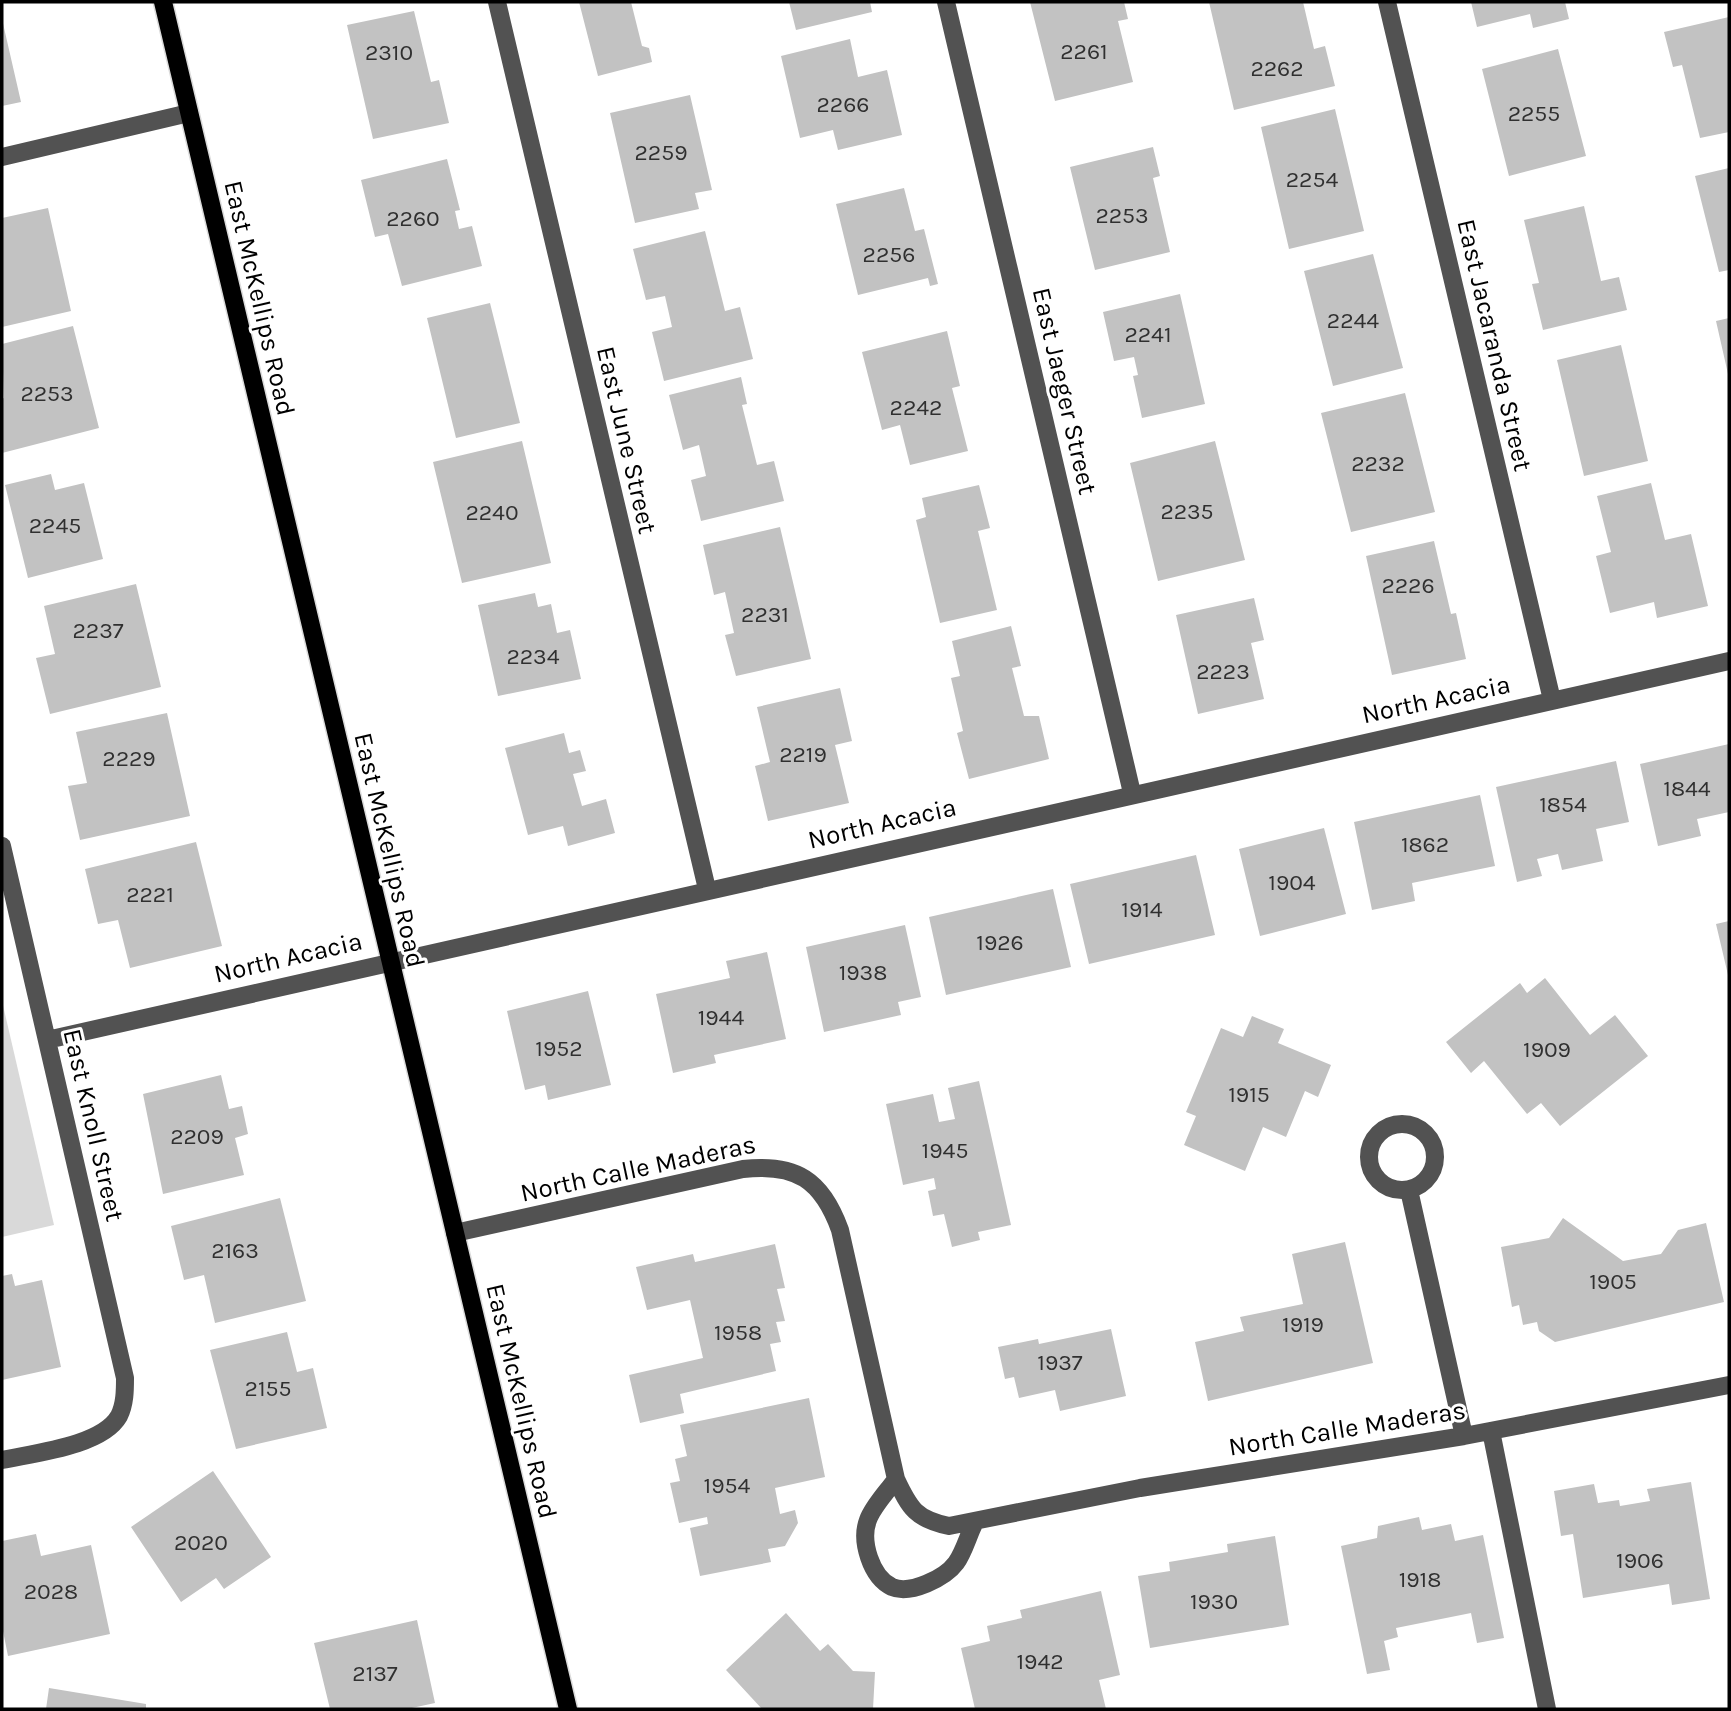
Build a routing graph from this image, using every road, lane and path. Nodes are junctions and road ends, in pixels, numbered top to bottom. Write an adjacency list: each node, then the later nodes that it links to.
1 (163, 2): 5 (main road, East McKellips Road)
2 (497, 2): 11 (street, East June Street)
3 (946, 2): 9 (street, East Jaeger Street)
4 (1387, 2): 8 (street, East Jacaranda Street)
5 (189, 113): 6 (street); 12 (main road, East McKellips Road)
6 (2, 157)
7 (1729, 661): 8 (street, North Acacia)
8 (1552, 700): 9 (street, North Acacia)
9 (1132, 793): 11 (street, North Acacia)
10 (2, 846): 13 (street, East Knoll Street)
11 (706, 889): 12 (street, North Acacia)
12 (389, 960): 13 (street, North Acacia); 15 (main road, East McKellips Road)
13 (47, 1040): 19 (street, East Knoll Street)
14 (1409, 1190): 18 (street)
15 (455, 1233): 20 (street, North Calle Maderas); 22 (main road, East McKellips Road)
16 (1729, 1385): 17 (street, North Calle Maderas)
17 (1491, 1431): 18 (street, North Calle Maderas); 23 (street)
18 (1464, 1436): 21 (street, North Calle Maderas)
19 (2, 1460)
20 (896, 1479): 21 (street, North Calle Maderas); 21 (street)
21 (974, 1524)
22 (568, 1709)
23 (1547, 1709)

